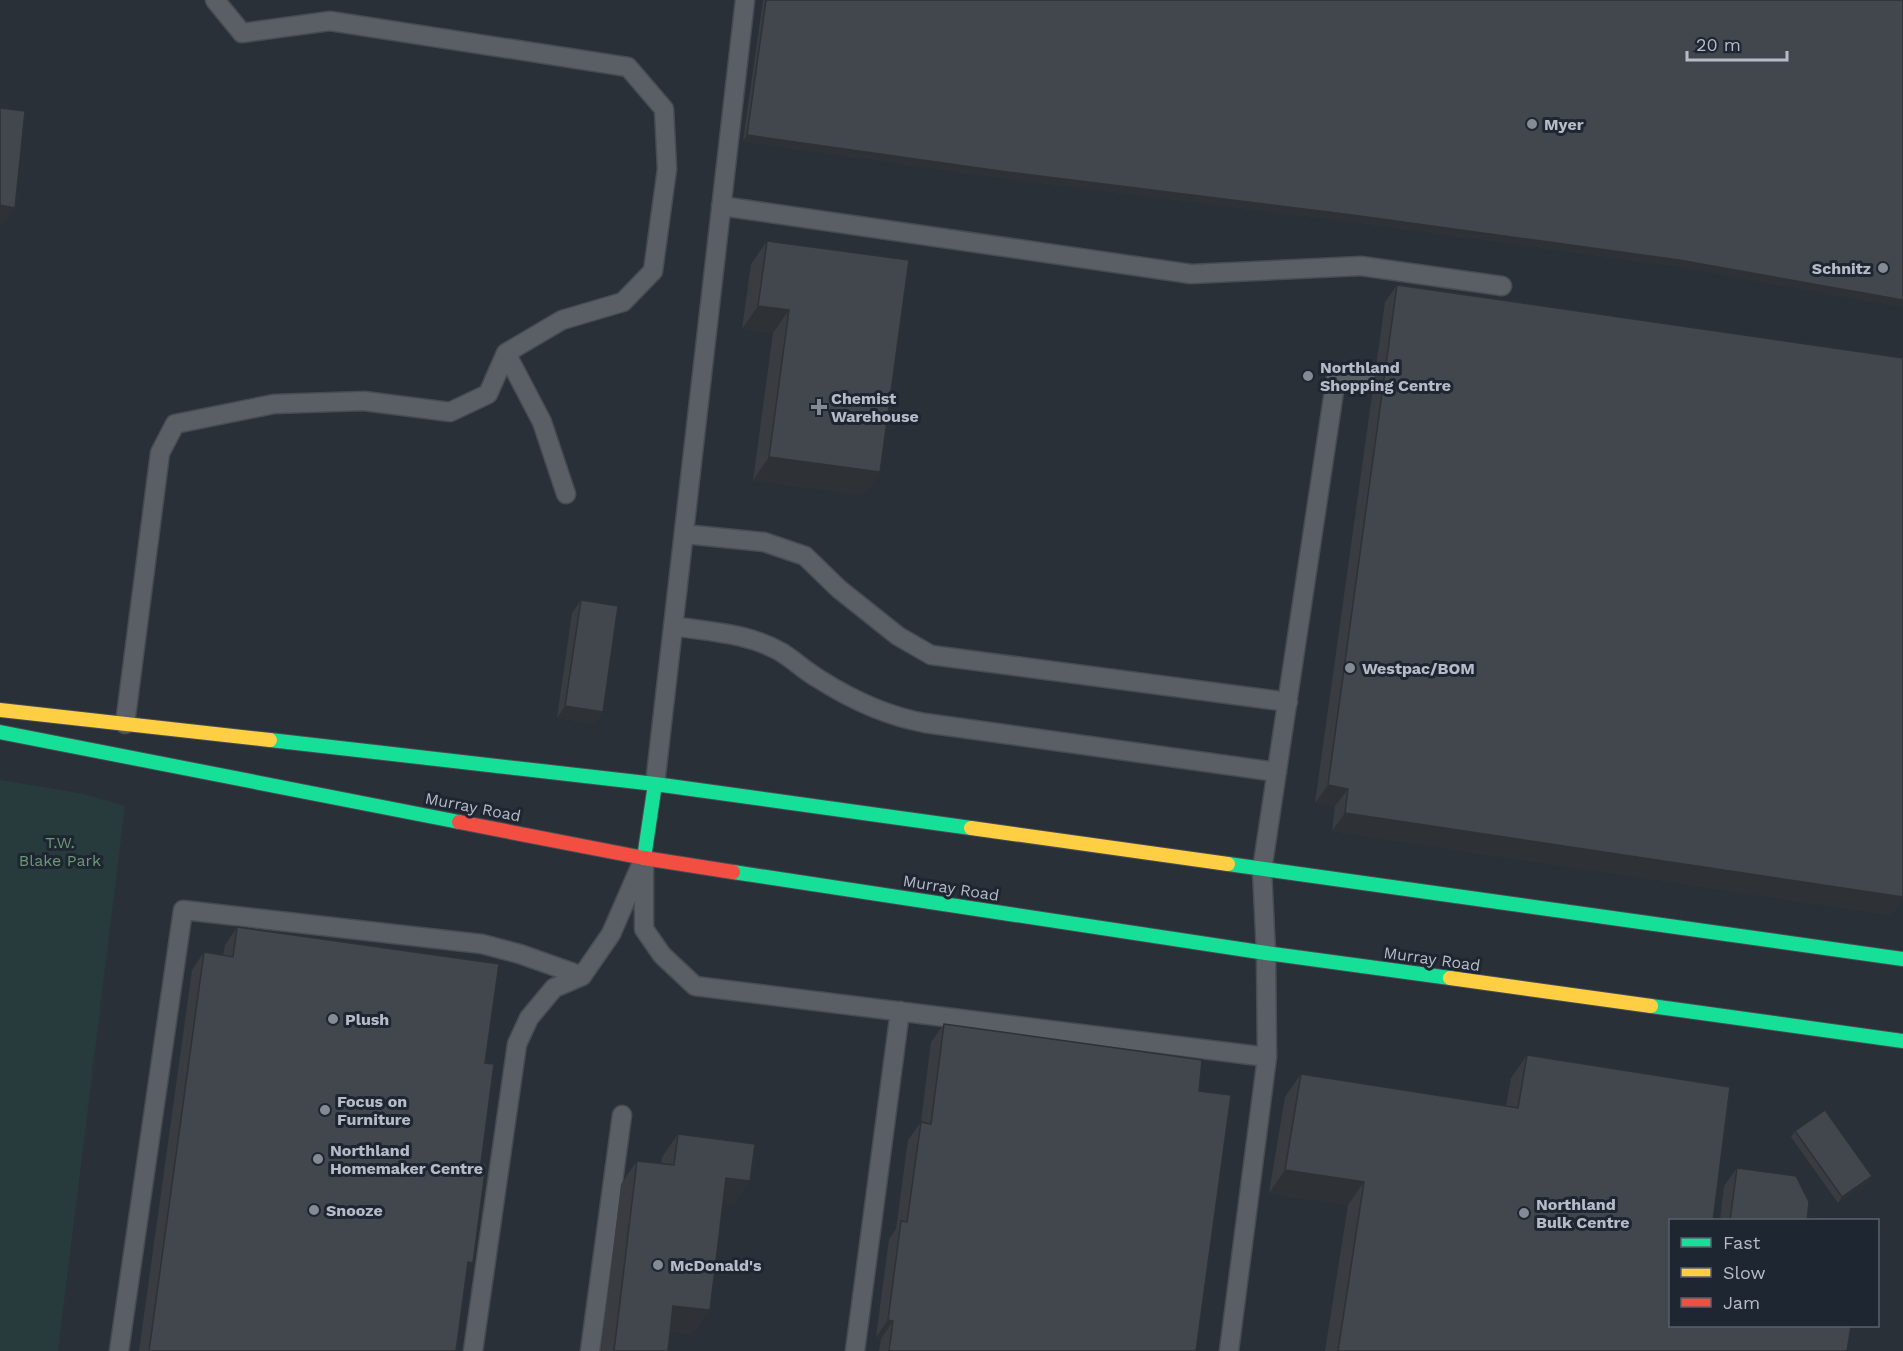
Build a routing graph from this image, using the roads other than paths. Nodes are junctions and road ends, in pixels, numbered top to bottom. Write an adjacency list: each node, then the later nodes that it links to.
1 (215, 0): 5 (lane)
2 (745, 0): 3 (lane)
3 (721, 206): 4 (lane); 8 (lane)
4 (1502, 286)
5 (506, 353): 7 (lane); 12 (lane)
6 (1373, 380): 10 (lane)
7 (566, 494)
8 (684, 534): 9 (lane); 10 (lane)
9 (673, 626): 14 (lane); 15 (lane)
10 (1288, 702): 14 (lane)
11 (0, 710): 12 (main road)
12 (125, 724): 15 (main road)
13 (0, 732): 16 (main road, Murray Road)
14 (1277, 772): 17 (lane)
15 (655, 784): 16 (main road); 17 (main road)
16 (644, 858): 18 (main road, Murray Road); 20 (lane); 21 (lane)
17 (1262, 870): 18 (lane); 19 (main road)
18 (1266, 952): 22 (main road, Murray Road); 25 (lane)
19 (1903, 959)
20 (582, 976): 27 (lane); 28 (lane)
21 (900, 1011): 25 (lane); 30 (lane)
22 (1887, 1039): 23 (main road, Murray Road); 24 (main road)
23 (1903, 1041)
24 (1903, 1056)
25 (1267, 1057): 31 (lane)
26 (622, 1115): 29 (lane)
27 (118, 1351)
28 (473, 1351)
29 (590, 1351)
30 (855, 1351)
31 (1229, 1351)

